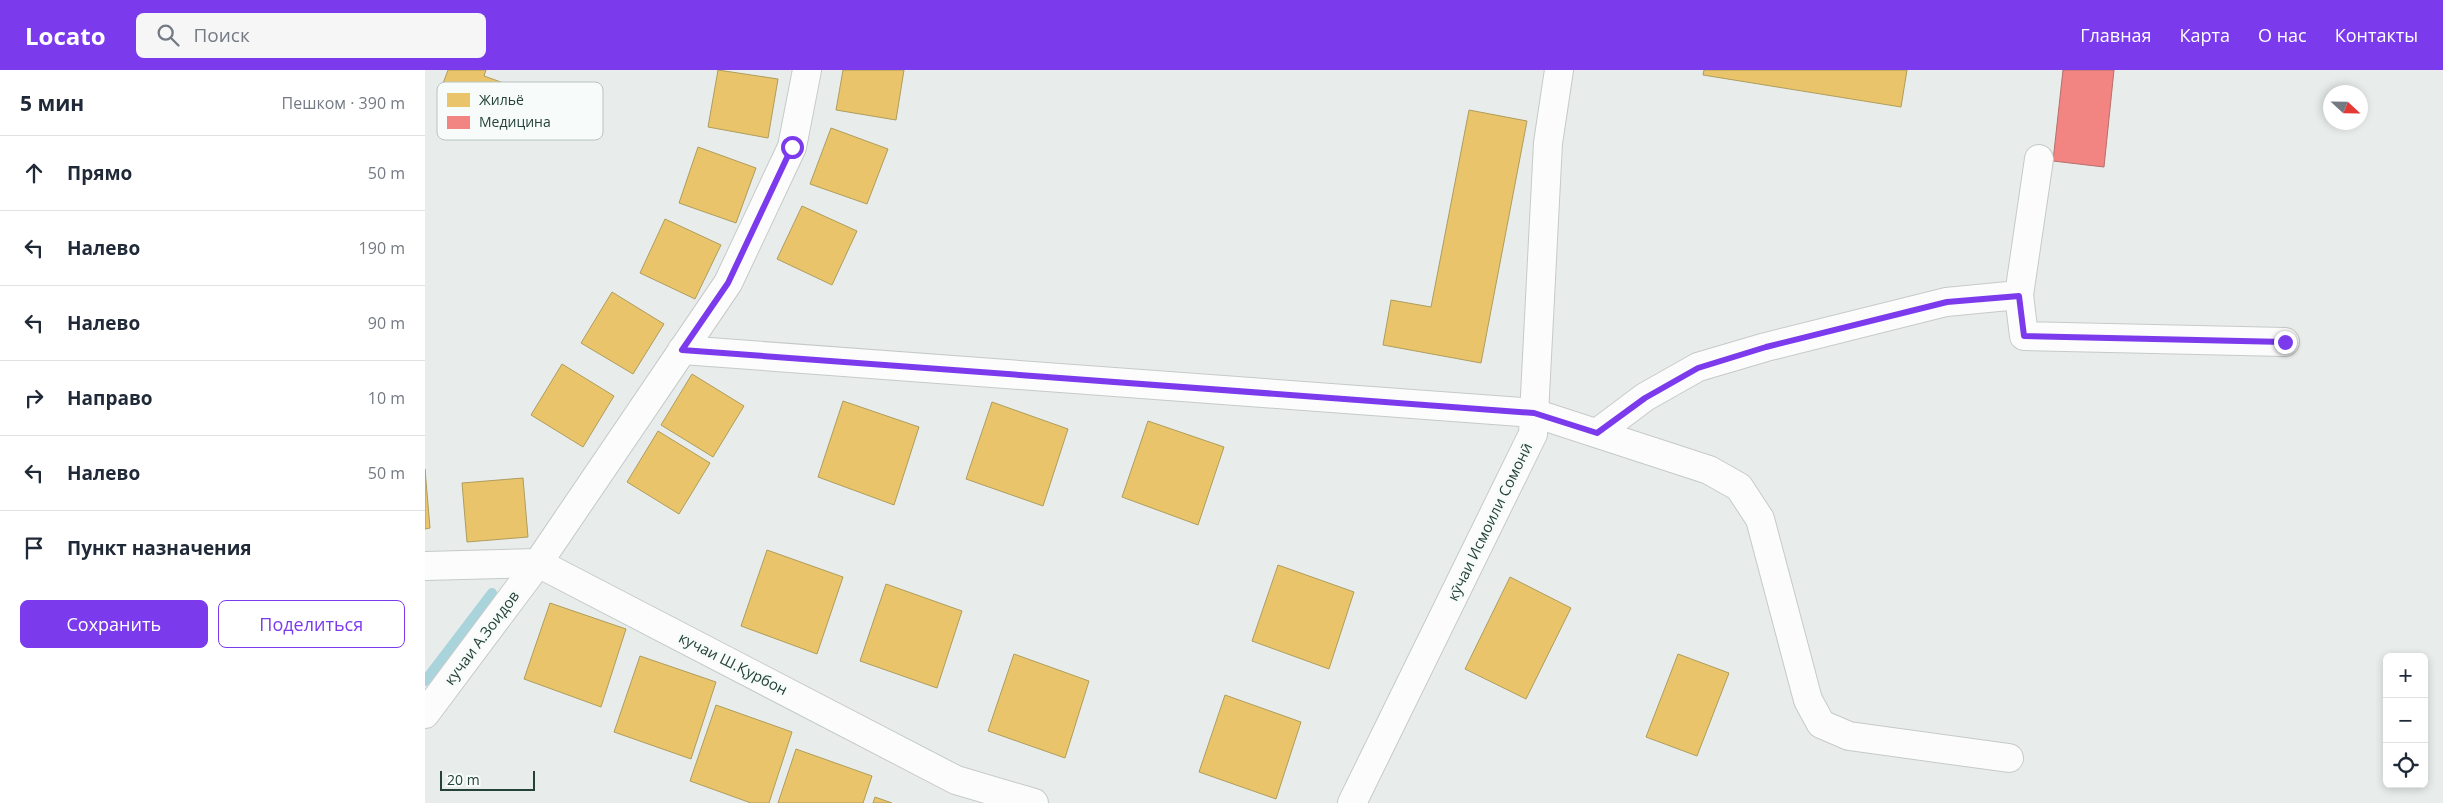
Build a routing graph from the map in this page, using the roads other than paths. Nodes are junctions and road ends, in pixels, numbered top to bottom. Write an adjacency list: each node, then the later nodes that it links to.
1 (807, 70): 6 (street, кучаи А.Зоидов)
2 (1559, 70): 7 (street, кӯчаи Исмоили Сомонӣ)
3 (2039, 159): 4 (street)
4 (2019, 296): 5 (street); 8 (street)
5 (2285, 342)
6 (682, 350): 7 (street); 9 (street, кучаи А.Зоидов)
7 (1534, 413): 8 (street); 14 (street, кӯчаи Исмоили Сомонӣ)
8 (1597, 433): 12 (street)
9 (538, 563): 10 (street, кучаи Ш.Қурбон); 11 (street, кучаи А.Зоидов); 13 (street, кучаи Ш.Қурбон)
10 (425, 566)
11 (425, 714)
12 (2009, 758)
13 (1034, 803)
14 (1352, 803)

